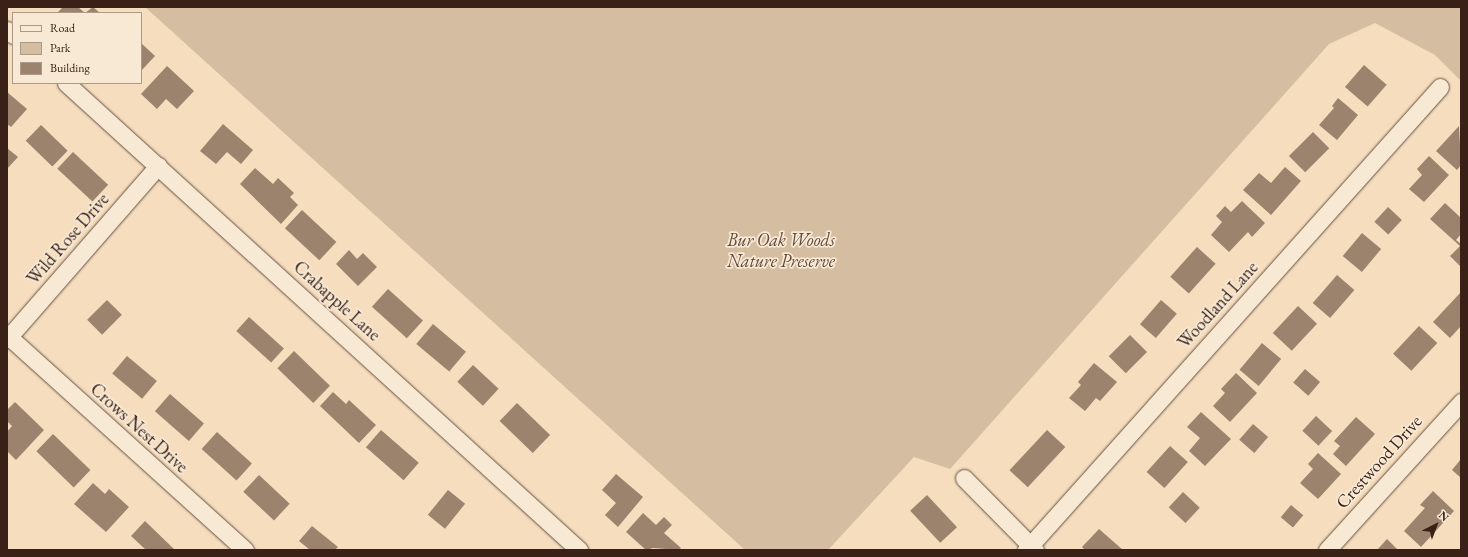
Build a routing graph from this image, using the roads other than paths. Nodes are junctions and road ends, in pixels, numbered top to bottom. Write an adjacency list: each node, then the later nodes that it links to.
1 (67, 84): 3 (street, Crabapple Lane)
2 (1440, 87): 7 (street, Woodland Lane)
3 (158, 166): 4 (street, Wild Rose Drive); 9 (street, Crabapple Lane)
4 (8, 337): 8 (street, Crows Nest Drive)
5 (1461, 402): 10 (street, Crestwood Drive)
6 (964, 478): 7 (street)
7 (1030, 548)
8 (245, 550)
9 (580, 550)
10 (1327, 550)

